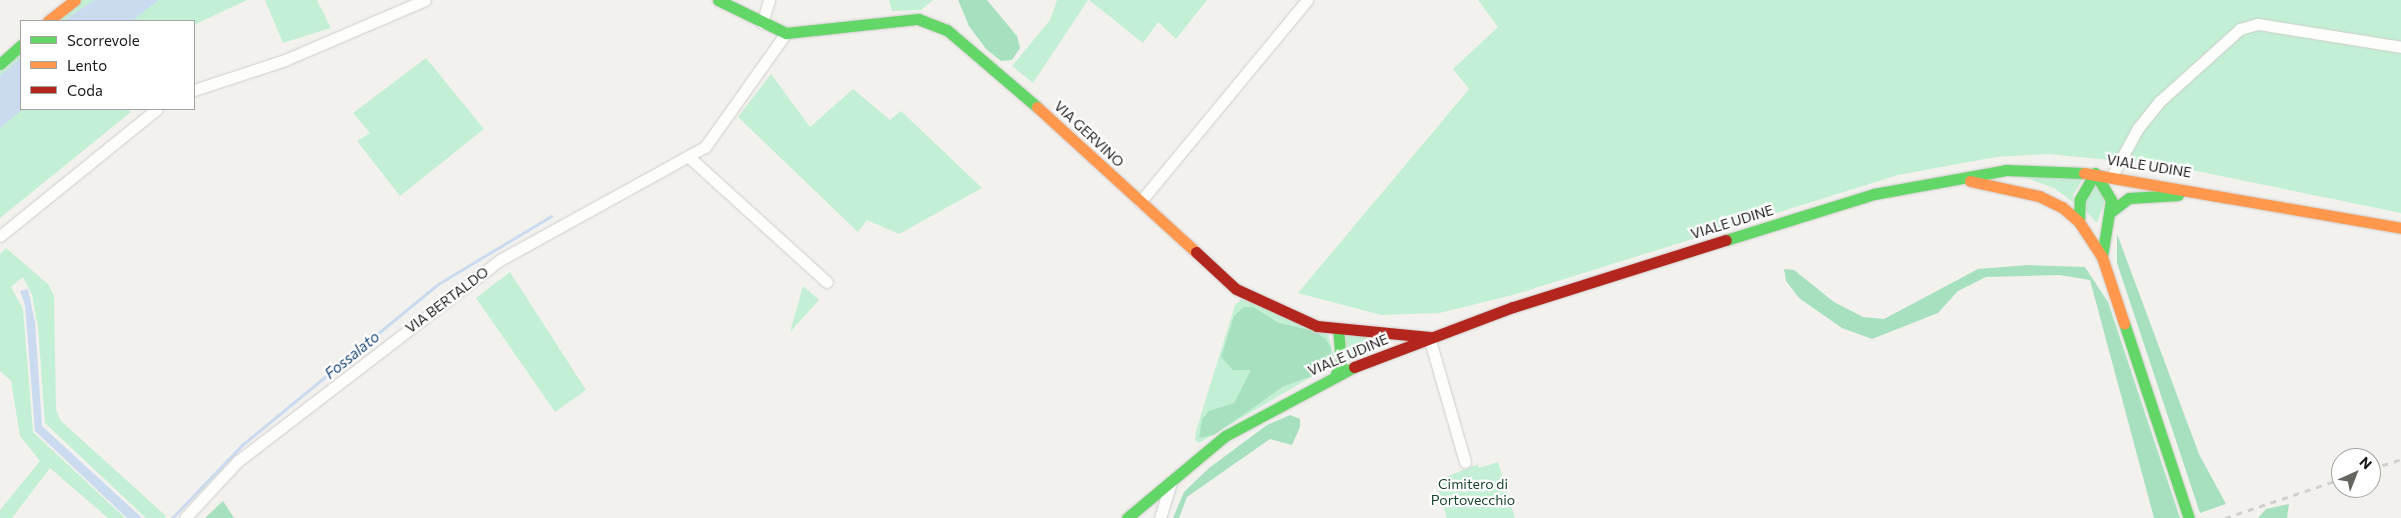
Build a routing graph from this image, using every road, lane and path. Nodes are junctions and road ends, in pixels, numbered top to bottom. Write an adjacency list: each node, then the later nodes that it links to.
1 (75, 0): 6 (main road)
2 (425, 0): 12 (street)
3 (718, 0): 7 (main road)
4 (769, 0): 7 (street)
5 (1306, 0): 19 (street)
6 (49, 20)
7 (762, 23): 8 (main road)
8 (784, 37): 14 (street, VIA BERTALDO); 19 (main road, VIA GERVINO)
9 (20, 46): 11 (main road)
10 (2401, 46): 16 (street)
11 (0, 64)
12 (195, 90)
13 (156, 110): 23 (street)
14 (689, 157): 25 (street); 31 (street, VIA BERTALDO)
15 (2095, 173): 16 (main road, VIALE UDINE); 17 (main road, VIALE UDINE); 20 (main road); 21 (main road)
16 (2112, 176): 18 (main road, VIALE UDINE)
17 (1947, 178): 21 (main road); 27 (main road, VIALE UDINE)
18 (2236, 196): 20 (main road); 22 (main road, VIALE UDINE)
19 (1140, 202): 26 (main road, VIA GERVINO)
20 (2109, 213): 24 (main road)
21 (2079, 222): 24 (main road)
22 (2401, 228)
23 (0, 236)
24 (2102, 257): 34 (main road)
25 (827, 282)
26 (1338, 328): 27 (main road, VIA GERVINO); 28 (main road)
27 (1429, 337): 28 (main road, VIALE UDINE); 29 (street)
28 (1336, 374): 30 (main road, VIALE UDINE)
29 (1466, 462)
30 (1173, 476): 32 (main road, VIALE UDINE); 33 (street)
31 (185, 518)
32 (1127, 518)
33 (1160, 518)
34 (2189, 518)

